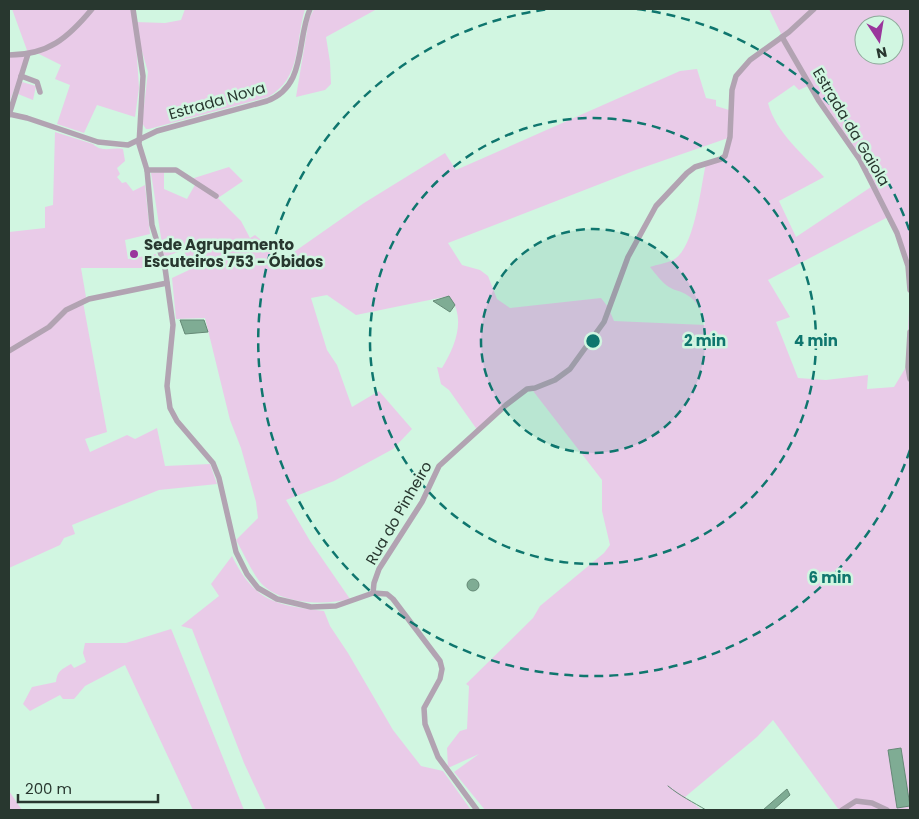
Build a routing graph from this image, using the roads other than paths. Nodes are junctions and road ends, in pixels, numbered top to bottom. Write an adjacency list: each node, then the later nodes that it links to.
1 (92, 9): 6 (street)
2 (133, 9): 11 (street)
3 (310, 9): 11 (street, Estrada Nova)
4 (814, 9): 5 (street, Rua do Pinheiro)
5 (782, 37): 15 (street, Estrada da Gaiola); 19 (street, Rua do Pinheiro)
6 (28, 54): 7 (street); 8 (street)
7 (9, 55)
8 (21, 76): 9 (street); 10 (street)
9 (40, 92)
10 (9, 115): 11 (street, Estrada Nova)
11 (138, 138): 12 (street)
12 (146, 170): 13 (street); 14 (street)
13 (216, 196)
14 (167, 283): 17 (street); 19 (street)
15 (910, 290)
16 (910, 332): 18 (street)
17 (9, 351)
18 (910, 379)
19 (373, 593): 20 (street)
20 (477, 810)
21 (842, 810): 22 (street)
22 (887, 810)

